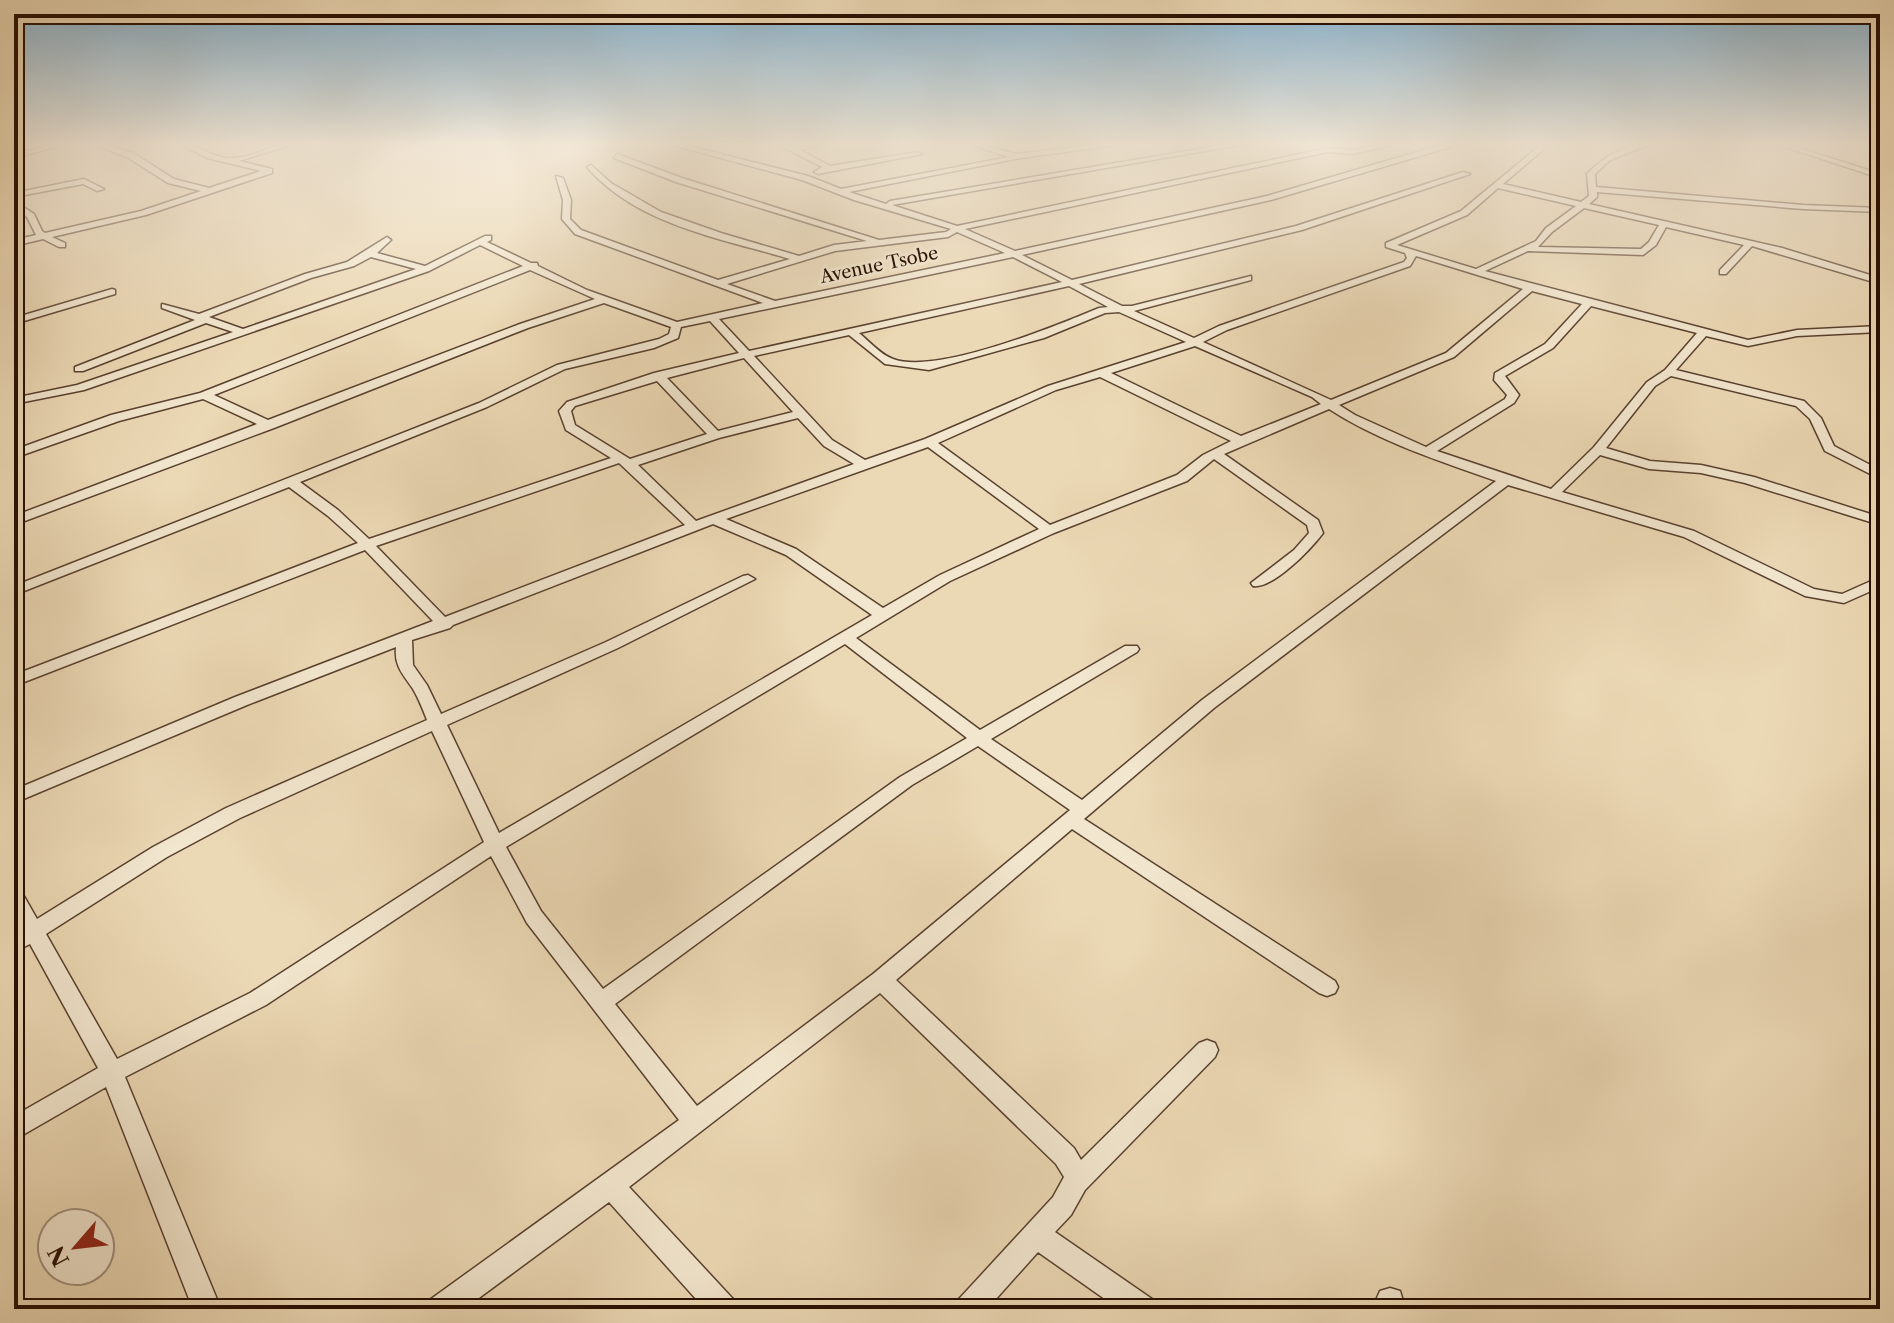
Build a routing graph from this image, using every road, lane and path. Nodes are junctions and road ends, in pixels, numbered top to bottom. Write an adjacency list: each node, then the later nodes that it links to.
1 (16, 205): 14 (street)
2 (163, 205): 19 (street)
3 (567, 205): 37 (street)
4 (635, 205): 30 (street)
5 (758, 205): 23 (street)
6 (888, 205): 17 (street)
7 (1068, 205): 17 (street)
8 (1238, 205): 27 (street, Avenue Tsobe)
9 (1371, 205): 38 (street)
10 (1472, 205): 29 (street)
11 (1583, 205): 16 (street); 26 (street)
12 (1777, 205): 13 (street)
13 (1880, 210)
14 (31, 216): 15 (street); 19 (street)
15 (14, 219)
16 (1664, 223): 24 (street); 26 (street)
17 (958, 228): 23 (street); 27 (street)
18 (493, 235): 22 (street)
19 (48, 237): 21 (street); 25 (street)
20 (387, 240): 28 (street)
21 (14, 243)
22 (482, 243): 31 (street); 32 (street)
23 (881, 243): 30 (street)
24 (1749, 244): 34 (street); 36 (street)
25 (62, 245)
26 (1529, 249): 33 (street)
27 (1012, 253): 38 (street); 43 (street, Avenue Tsobe)
28 (373, 255): 32 (street); 47 (street)
29 (1410, 257): 33 (street); 54 (street)
30 (801, 259): 37 (street)
31 (534, 265): 41 (street); 60 (street)
32 (426, 269): 52 (street)
33 (1476, 272): 39 (street)
34 (1723, 272)
35 (1248, 278): 45 (street)
36 (1880, 281)
37 (719, 283): 43 (street)
38 (1072, 283): 45 (street); 51 (street)
39 (1530, 288): 42 (street); 62 (street)
40 (112, 292): 48 (street)
41 (605, 299): 49 (street); 64 (street)
42 (1589, 302): 53 (street); 69 (street)
43 (772, 304): 46 (street, Avenue Tsobe)
44 (166, 306): 47 (street)
45 (1120, 309): 51 (street); 54 (street)
46 (712, 317): 49 (street, Avenue Tsobe); 55 (street)
47 (202, 319): 52 (street); 56 (street)
48 (14, 321)
49 (676, 325): 76 (street)
50 (1880, 329): 53 (street)
51 (850, 331): 55 (street)
52 (242, 332): 61 (street)
53 (1704, 332): 57 (street)
54 (1194, 340): 58 (street); 62 (street)
55 (747, 356): 59 (street); 63 (street)
56 (79, 369)
57 (1669, 372): 68 (street); 74 (street)
58 (1102, 373): 66 (street); 67 (street)
59 (658, 375): 65 (street); 72 (street)
60 (204, 395): 64 (street); 70 (street)
61 (14, 401)
62 (1329, 404): 66 (street); 69 (street)
63 (800, 414): 65 (street); 73 (street)
64 (270, 425): 79 (street)
65 (715, 435): 72 (street)
66 (1241, 441): 71 (street)
67 (929, 442): 73 (street); 82 (street)
68 (1598, 450): 77 (street); 80 (street)
69 (1427, 452): 75 (street)
70 (14, 454)
71 (1215, 454): 82 (street); 86 (street)
72 (624, 462): 81 (street); 83 (street)
73 (864, 465): 78 (street)
74 (1880, 475)
75 (1506, 480): 77 (street); 97 (street)
76 (291, 482): 83 (street); 87 (street)
77 (1553, 494): 85 (street)
78 (714, 519): 81 (street); 88 (street)
79 (14, 521)
80 (1880, 521)
81 (694, 526): 89 (street)
82 (1049, 530): 88 (street)
83 (365, 545): 89 (street); 93 (street)
84 (748, 579): 94 (street)
85 (1880, 581)
86 (1258, 583)
87 (14, 591)
88 (882, 615): 90 (street)
89 (445, 625): 91 (street)
90 (845, 637): 95 (street); 98 (street)
91 (405, 641): 94 (street); 96 (street)
92 (1131, 649): 95 (street)
93 (14, 681)
94 (435, 723): 98 (street); 100 (street)
95 (980, 739): 97 (street); 104 (street)
96 (14, 797)
97 (1076, 814): 102 (street); 103 (street)
98 (495, 844): 104 (street); 106 (street)
99 (14, 896): 100 (street)
100 (35, 932): 101 (street); 106 (street)
101 (14, 944)
102 (881, 980): 107 (street); 109 (street)
103 (1327, 987)
104 (602, 1002): 107 (street)
105 (1207, 1050): 109 (street)
106 (112, 1072): 108 (street); 112 (street)
107 (694, 1121): 110 (street)
108 (14, 1129)
109 (1077, 1181): 111 (street)
110 (611, 1186): 113 (street); 114 (street)
111 (1038, 1236): 115 (street); 116 (street)
112 (207, 1309)
113 (441, 1309)
114 (723, 1309)
115 (969, 1309)
116 (1142, 1309)

